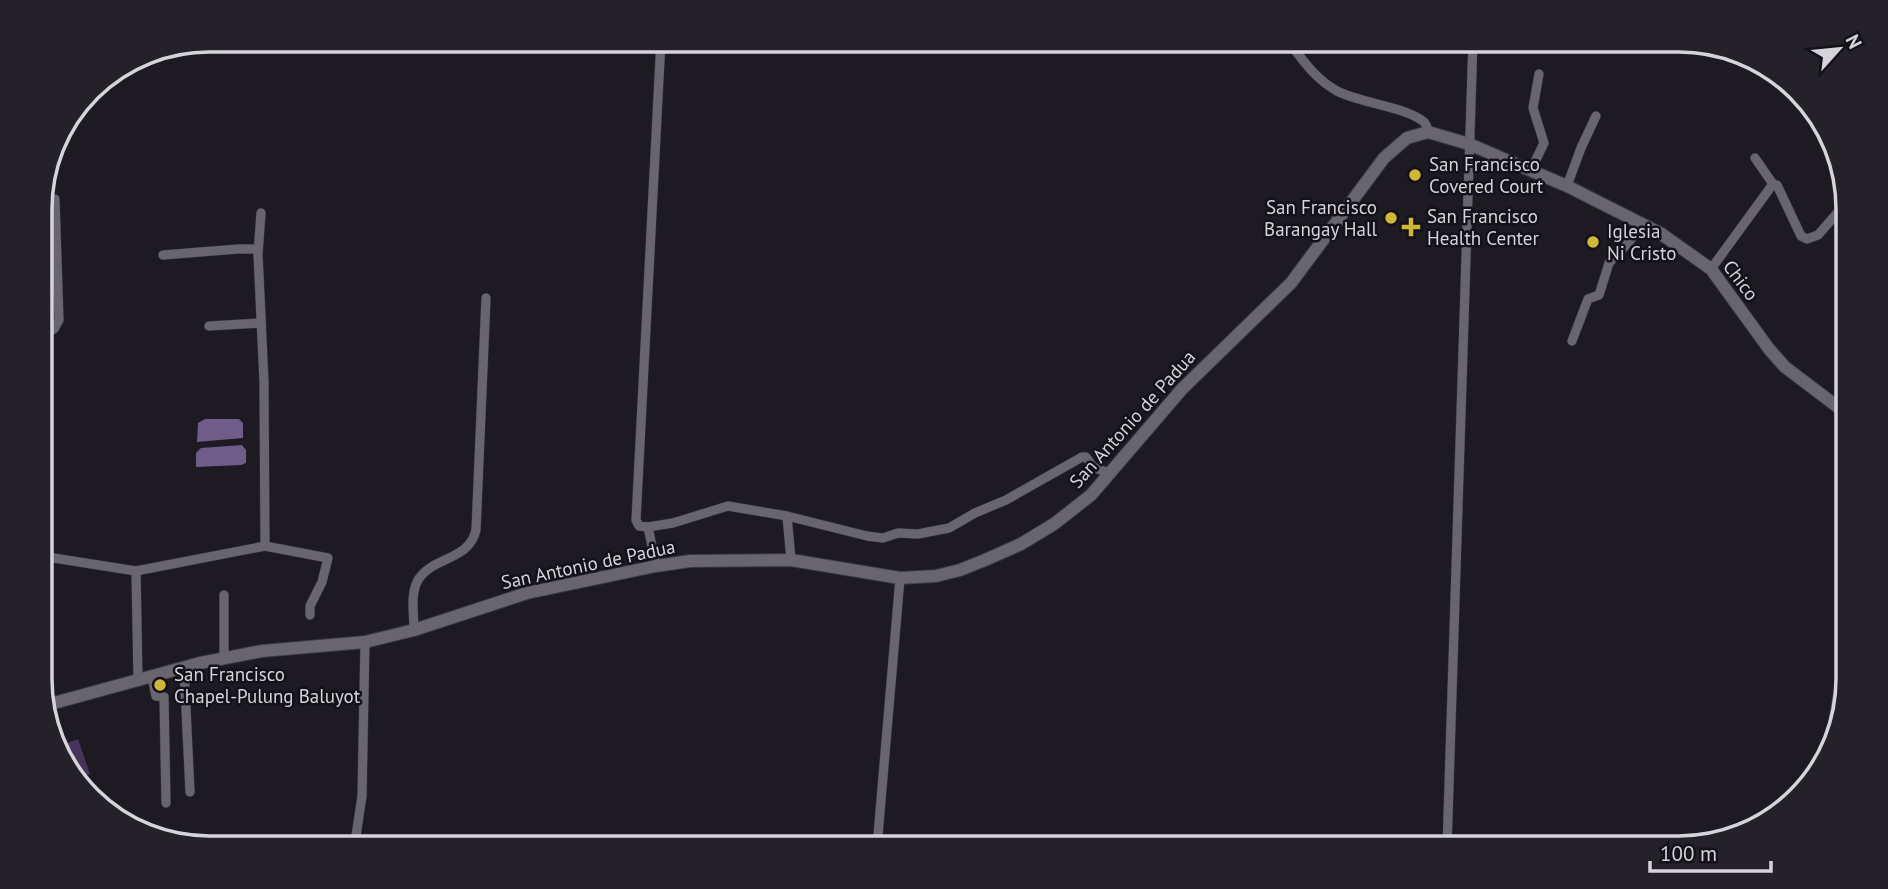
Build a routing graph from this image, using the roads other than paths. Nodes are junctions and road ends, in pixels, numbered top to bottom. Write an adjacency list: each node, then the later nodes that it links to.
1 (660, 53): 27 (street)
2 (1297, 53): 6 (street)
3 (1472, 53): 7 (street)
4 (1539, 74): 9 (street)
5 (1597, 116): 11 (street)
6 (1428, 132): 7 (street); 25 (street, San Antonio de Padua)
7 (1469, 144): 9 (street, Chico); 47 (street)
8 (1755, 158): 10 (street)
9 (1531, 170): 11 (street, Chico)
10 (1773, 184): 14 (street); 18 (street)
11 (1567, 186): 15 (street, Chico)
12 (55, 199): 22 (street)
13 (261, 213): 16 (street)
14 (1836, 214)
15 (1643, 223): 18 (street, Chico); 23 (street)
16 (258, 250): 17 (street); 20 (street)
17 (163, 255)
18 (1711, 270): 24 (street, Chico)
19 (486, 298): 36 (street)
20 (261, 323): 21 (street); 28 (street)
21 (209, 326)
22 (53, 330)
23 (1572, 341)
24 (1836, 401)
25 (1111, 474): 26 (street); 33 (street, San Antonio de Padua)
26 (787, 516): 27 (street); 30 (street)
27 (648, 527): 31 (street)
28 (265, 546): 32 (street); 35 (street)
29 (52, 558): 32 (street)
30 (791, 559): 31 (street, San Antonio de Padua); 33 (street, San Antonio de Padua)
31 (656, 566): 36 (street, San Antonio de Padua)
32 (136, 571): 41 (street)
33 (900, 578): 46 (street)
34 (224, 595): 38 (street)
35 (310, 615)
36 (414, 630): 37 (street, San Antonio de Padua)
37 (365, 642): 38 (street, San Antonio de Padua); 45 (street)
38 (224, 659): 39 (street, San Antonio de Padua)
39 (184, 668): 40 (street, San Antonio de Padua); 43 (street)
40 (152, 677): 41 (street, San Antonio de Padua); 44 (street)
41 (138, 680): 42 (street, San Antonio de Padua)
42 (55, 703)
43 (190, 792)
44 (166, 803)
45 (356, 836)
46 (878, 836)
47 (1447, 836)

